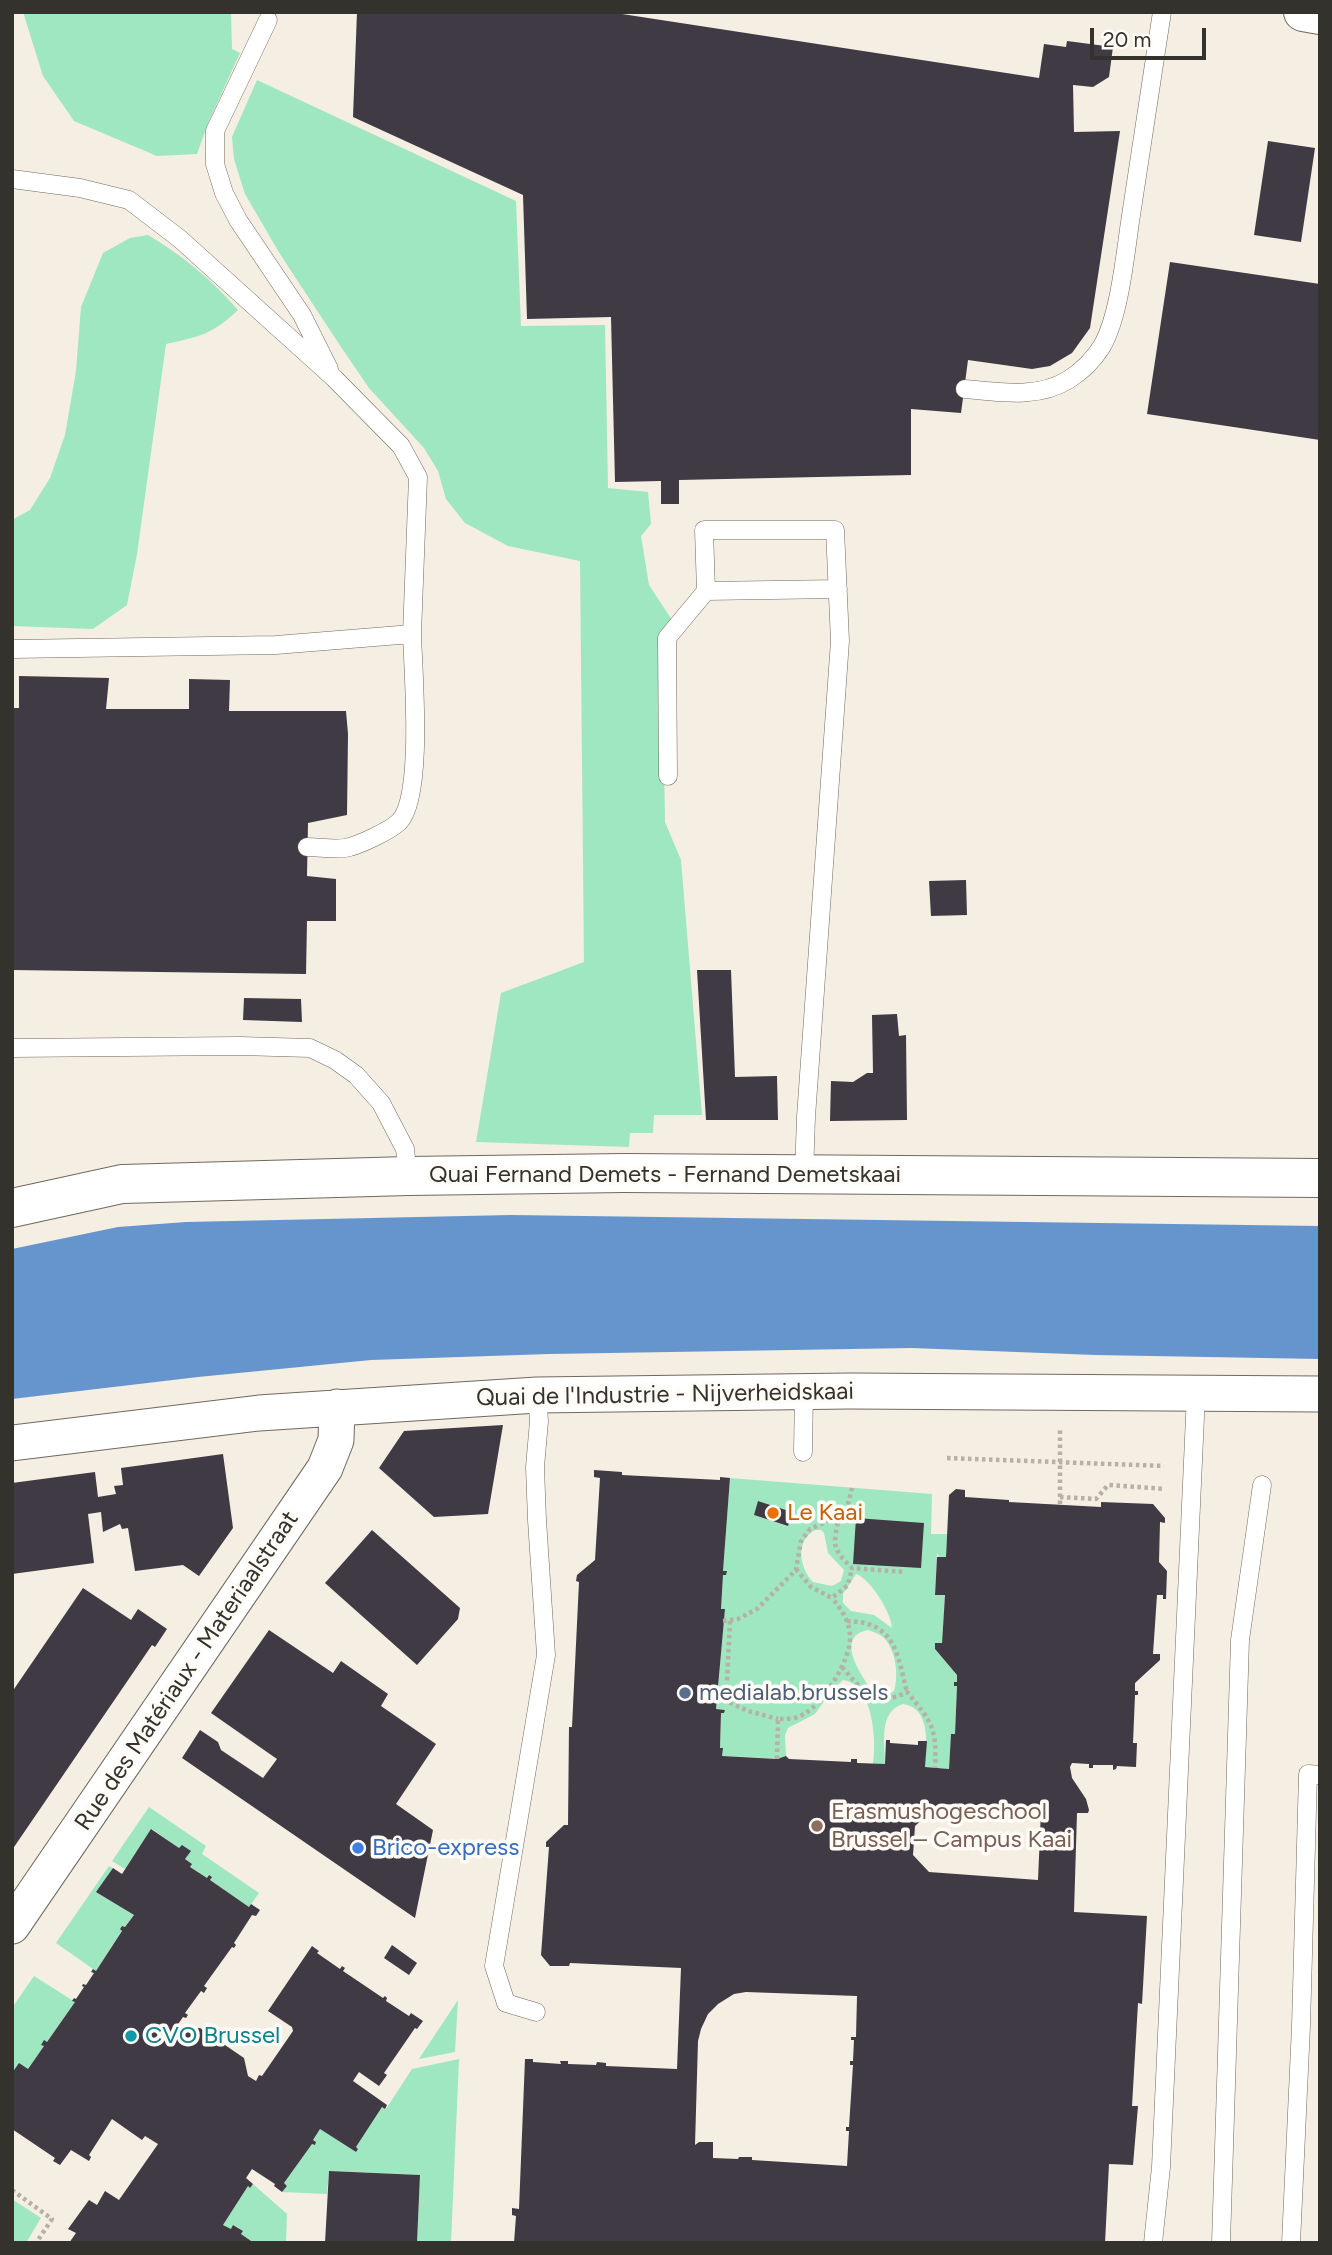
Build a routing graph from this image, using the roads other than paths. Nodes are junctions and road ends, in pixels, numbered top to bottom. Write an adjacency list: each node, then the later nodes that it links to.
1 (1162, 12): 7 (lane)
2 (1303, 12): 3 (street)
3 (1320, 15)
4 (268, 20): 6 (lane)
5 (12, 179): 6 (lane)
6 (334, 378): 10 (lane)
7 (965, 389)
8 (838, 589): 9 (lane); 9 (lane); 15 (lane)
9 (706, 591): 12 (lane)
10 (412, 634): 11 (lane); 13 (lane)
11 (12, 649)
12 (668, 776)
13 (307, 847)
14 (12, 1048): 16 (lane)
15 (804, 1175): 16 (street, Quai Fernand Demets - Fernand Demetskaai); 17 (street, Quai Fernand Demets - Fernand Demetskaai)
16 (408, 1176): 18 (street, Quai Fernand Demets - Fernand Demetskaai)
17 (1320, 1178)
18 (12, 1208)
19 (804, 1392): 21 (street, Quai de l'Industrie - Nijverheidskaai); 22 (street, Quai de l'Industrie - Nijverheidskaai); 25 (lane)
20 (1320, 1394): 22 (street, Quai de l'Industrie - Nijverheidskaai)
21 (537, 1395): 23 (street, Quai de l'Industrie - Nijverheidskaai); 29 (lane)
22 (1196, 1395): 30 (lane)
23 (337, 1407): 24 (street, Quai de l'Industrie - Nijverheidskaai); 28 (street, Rue des Matériaux - Materiaalstraat)
24 (12, 1443)
25 (803, 1452)
26 (1262, 1485): 31 (lane)
27 (1320, 1775): 32 (lane)
28 (12, 1926)
29 (536, 2012)
30 (1153, 2243)
31 (1221, 2243)
32 (1291, 2243)

